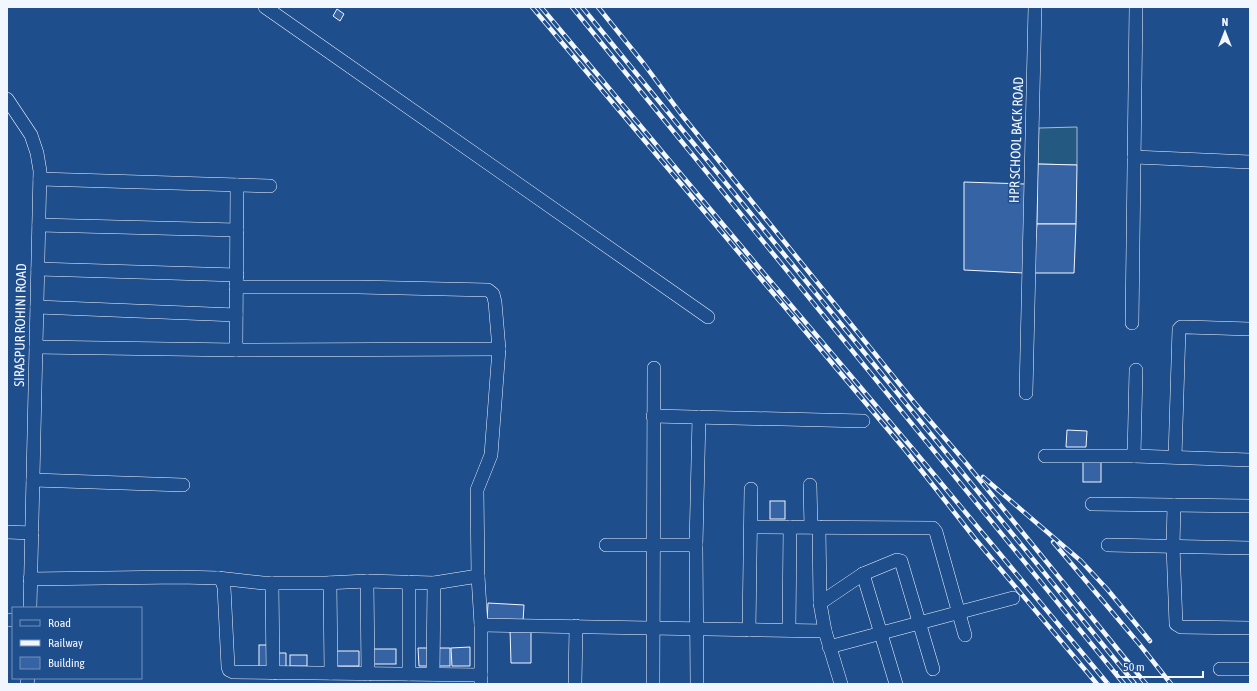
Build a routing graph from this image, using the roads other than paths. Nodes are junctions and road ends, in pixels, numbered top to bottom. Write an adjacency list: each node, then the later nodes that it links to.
1 (265, 7): 16 (street)
2 (1035, 7): 24 (street, HPR SCHOOL BACK ROAD)
3 (1136, 7): 5 (street)
4 (7, 99): 7 (street, SIRASPUR ROHINI ROAD)
5 (1134, 157): 6 (street); 17 (street)
6 (1250, 162)
7 (40, 179): 8 (street); 10 (street, SIRASPUR ROHINI ROAD)
8 (237, 185): 9 (street); 11 (street)
9 (270, 186)
10 (39, 225): 11 (street); 12 (street, SIRASPUR ROHINI ROAD)
11 (237, 230): 13 (street)
12 (38, 270): 13 (street); 14 (street, SIRASPUR ROHINI ROAD)
13 (237, 281): 15 (street); 20 (street)
14 (37, 307): 15 (street); 19 (street, SIRASPUR ROHINI ROAD)
15 (236, 315): 21 (street)
16 (708, 317)
17 (1132, 323)
18 (1250, 329): 30 (street)
19 (36, 347): 21 (street); 32 (street, SIRASPUR ROHINI ROAD)
20 (499, 349): 21 (street); 51 (street)
21 (236, 350)
22 (654, 368): 25 (street)
23 (1136, 370): 29 (street)
24 (1026, 393)
25 (653, 416): 26 (street); 44 (street)
26 (699, 417): 27 (street); 45 (street)
27 (863, 421)
28 (1045, 456): 29 (street)
29 (1134, 456): 30 (street)
30 (1175, 457): 31 (street)
31 (1250, 460)
32 (33, 480): 34 (street); 43 (street, SIRASPUR ROHINI ROAD)
33 (810, 484): 41 (street)
34 (183, 486)
35 (751, 488): 39 (street)
36 (1092, 504): 37 (street)
37 (1174, 505): 38 (street); 48 (street)
38 (1250, 506)
39 (751, 527): 40 (street); 69 (street)
40 (790, 527): 41 (street); 70 (street)
41 (815, 527): 60 (street); 62 (street)
42 (7, 532): 43 (street)
43 (32, 532): 53 (street, SIRASPUR ROHINI ROAD)
44 (652, 545): 45 (street); 46 (street); 66 (street)
45 (696, 545): 67 (street)
46 (606, 546)
47 (1108, 546): 48 (street)
48 (1173, 546): 49 (street); 68 (street)
49 (1250, 548)
50 (863, 574): 60 (street); 63 (street); 72 (street)
51 (478, 576): 58 (street); 64 (street)
52 (218, 578): 53 (street); 56 (street); 82 (street)
53 (30, 579): 61 (street, SIRASPUR ROHINI ROAD)
54 (367, 581): 55 (street); 57 (street); 79 (street)
55 (409, 582): 58 (street); 80 (street)
56 (272, 583): 57 (street); 82 (street)
57 (330, 583): 78 (street)
58 (434, 583): 81 (street)
59 (1013, 598): 62 (street)
60 (820, 603): 71 (street)
61 (30, 607)
62 (959, 612): 63 (street); 73 (street)
63 (920, 623): 72 (street); 75 (street)
64 (481, 625): 65 (street); 83 (street)
65 (576, 626): 66 (street); 84 (street)
66 (653, 627): 67 (street); 85 (street)
67 (696, 628): 69 (street); 86 (street)
68 (1250, 628)
69 (749, 630): 70 (street)
70 (789, 630): 71 (street)
71 (825, 631): 74 (street)
72 (882, 634): 74 (street); 88 (street)
73 (965, 635)
74 (829, 647): 87 (street)
75 (933, 669)
76 (1220, 669): 77 (street)
77 (1250, 669)
78 (331, 673): 79 (street); 82 (street)
79 (368, 674): 80 (street)
80 (409, 674): 81 (street)
81 (433, 674): 83 (street)
82 (268, 676)
83 (481, 679)
84 (575, 684)
85 (653, 684)
86 (697, 684)
87 (841, 684)
88 (896, 684)

